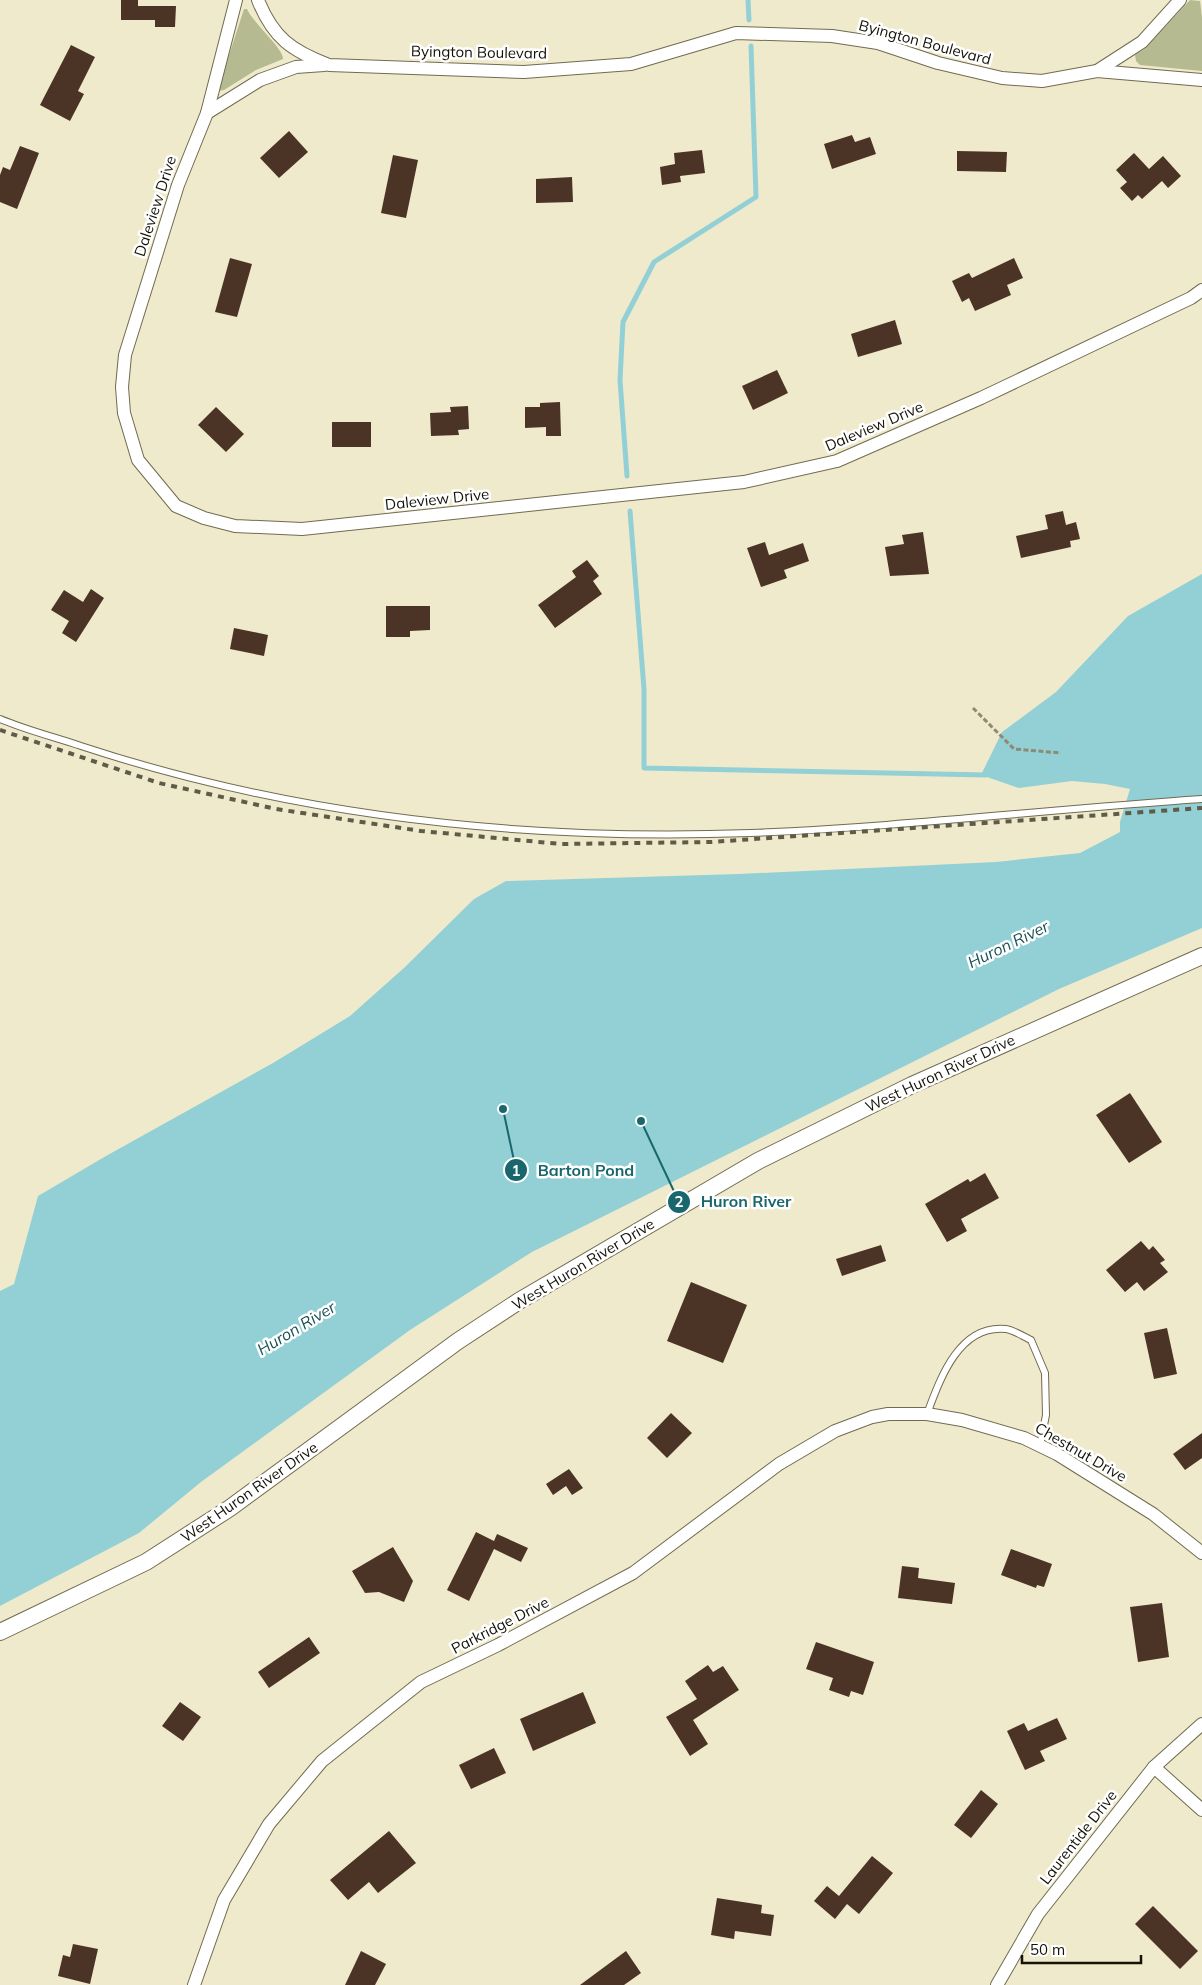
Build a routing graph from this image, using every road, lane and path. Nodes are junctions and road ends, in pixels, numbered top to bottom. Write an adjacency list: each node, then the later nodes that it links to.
1 (236, 0): 7 (street, Daleview Drive)
2 (258, 0): 4 (street, Byington Boulevard)
3 (1180, 0): 5 (street, Byington Boulevard)
4 (329, 65): 5 (street, Byington Boulevard); 7 (street, Byington Boulevard)
5 (1097, 71): 6 (street, Byington Boulevard)
6 (1202, 80)
7 (207, 113): 8 (street, Daleview Drive)
8 (1202, 290)
9 (973, 708): 11 (path)
10 (0, 719): 12 (lane)
11 (1060, 753)
12 (1202, 799)
13 (1202, 956): 17 (street, West Huron River Drive)
14 (927, 1414): 15 (street, Chestnut Drive); 15 (lane); 21 (street, Parkridge Drive)
15 (1040, 1446): 16 (street, Chestnut Drive)
16 (1202, 1553)
17 (0, 1632)
18 (1202, 1724): 19 (street, Laurentide Drive)
19 (1154, 1767): 20 (street); 22 (street, Laurentide Drive)
20 (1202, 1810)
21 (194, 1985)
22 (997, 1985)

